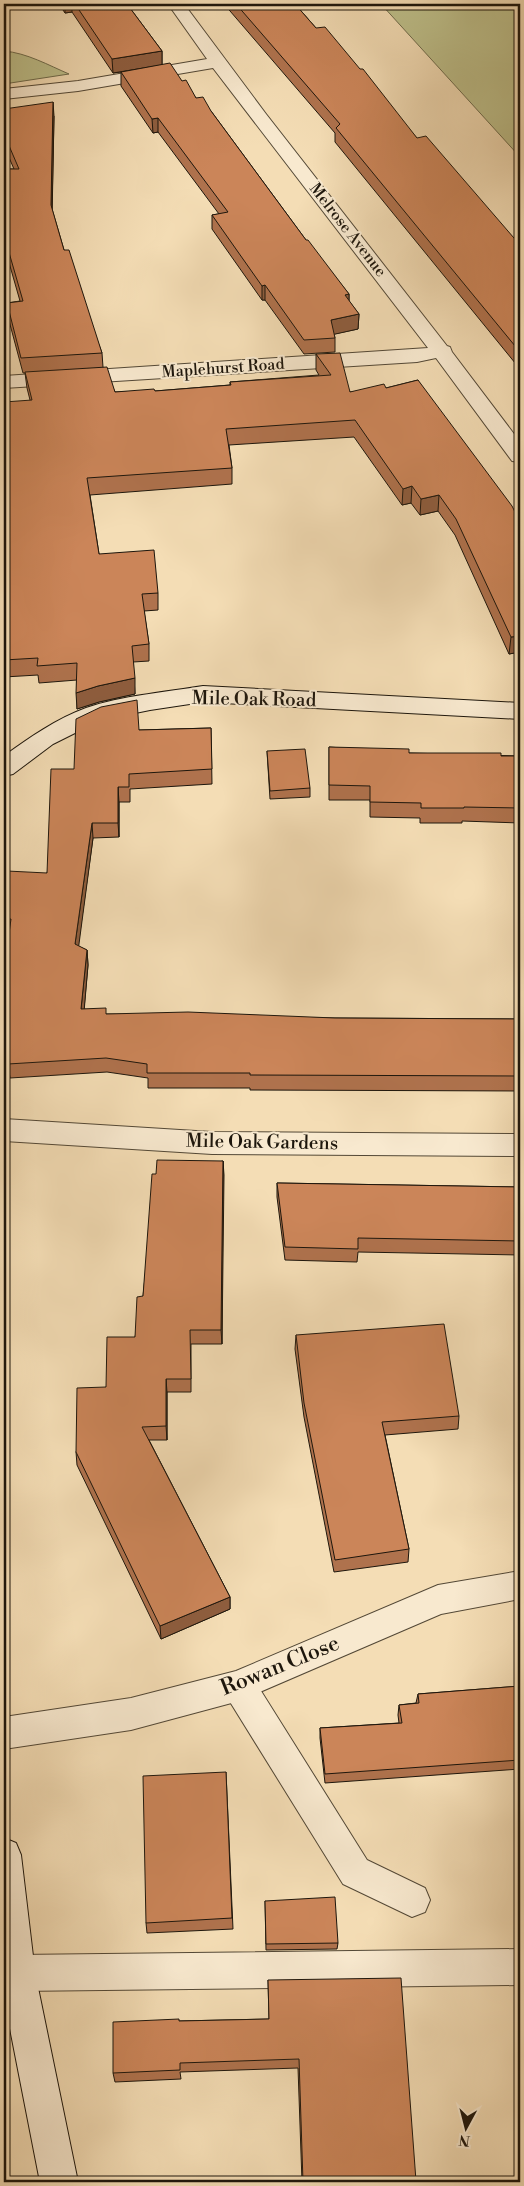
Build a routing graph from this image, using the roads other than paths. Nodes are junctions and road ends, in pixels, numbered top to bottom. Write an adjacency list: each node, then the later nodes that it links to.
1 (176, 4): 2 (street, Melrose Avenue)
2 (217, 62): 3 (street); 4 (street, Melrose Avenue)
3 (4, 94)
4 (443, 352): 5 (street, Maplehurst Road); 6 (street, Melrose Avenue)
5 (4, 382)
6 (520, 456)
7 (520, 710): 8 (street, Mile Oak Road)
8 (4, 768)
9 (4, 1130): 10 (street, Mile Oak Gardens)
10 (520, 1145)
11 (520, 1585): 12 (street, Rowan Close)
12 (239, 1686): 13 (street, Rowan Close); 15 (street)
13 (4, 1733)
14 (4, 1856): 17 (street)
15 (412, 1900)
16 (520, 1967): 17 (street)
17 (17, 1973): 18 (street)
18 (58, 2182)

